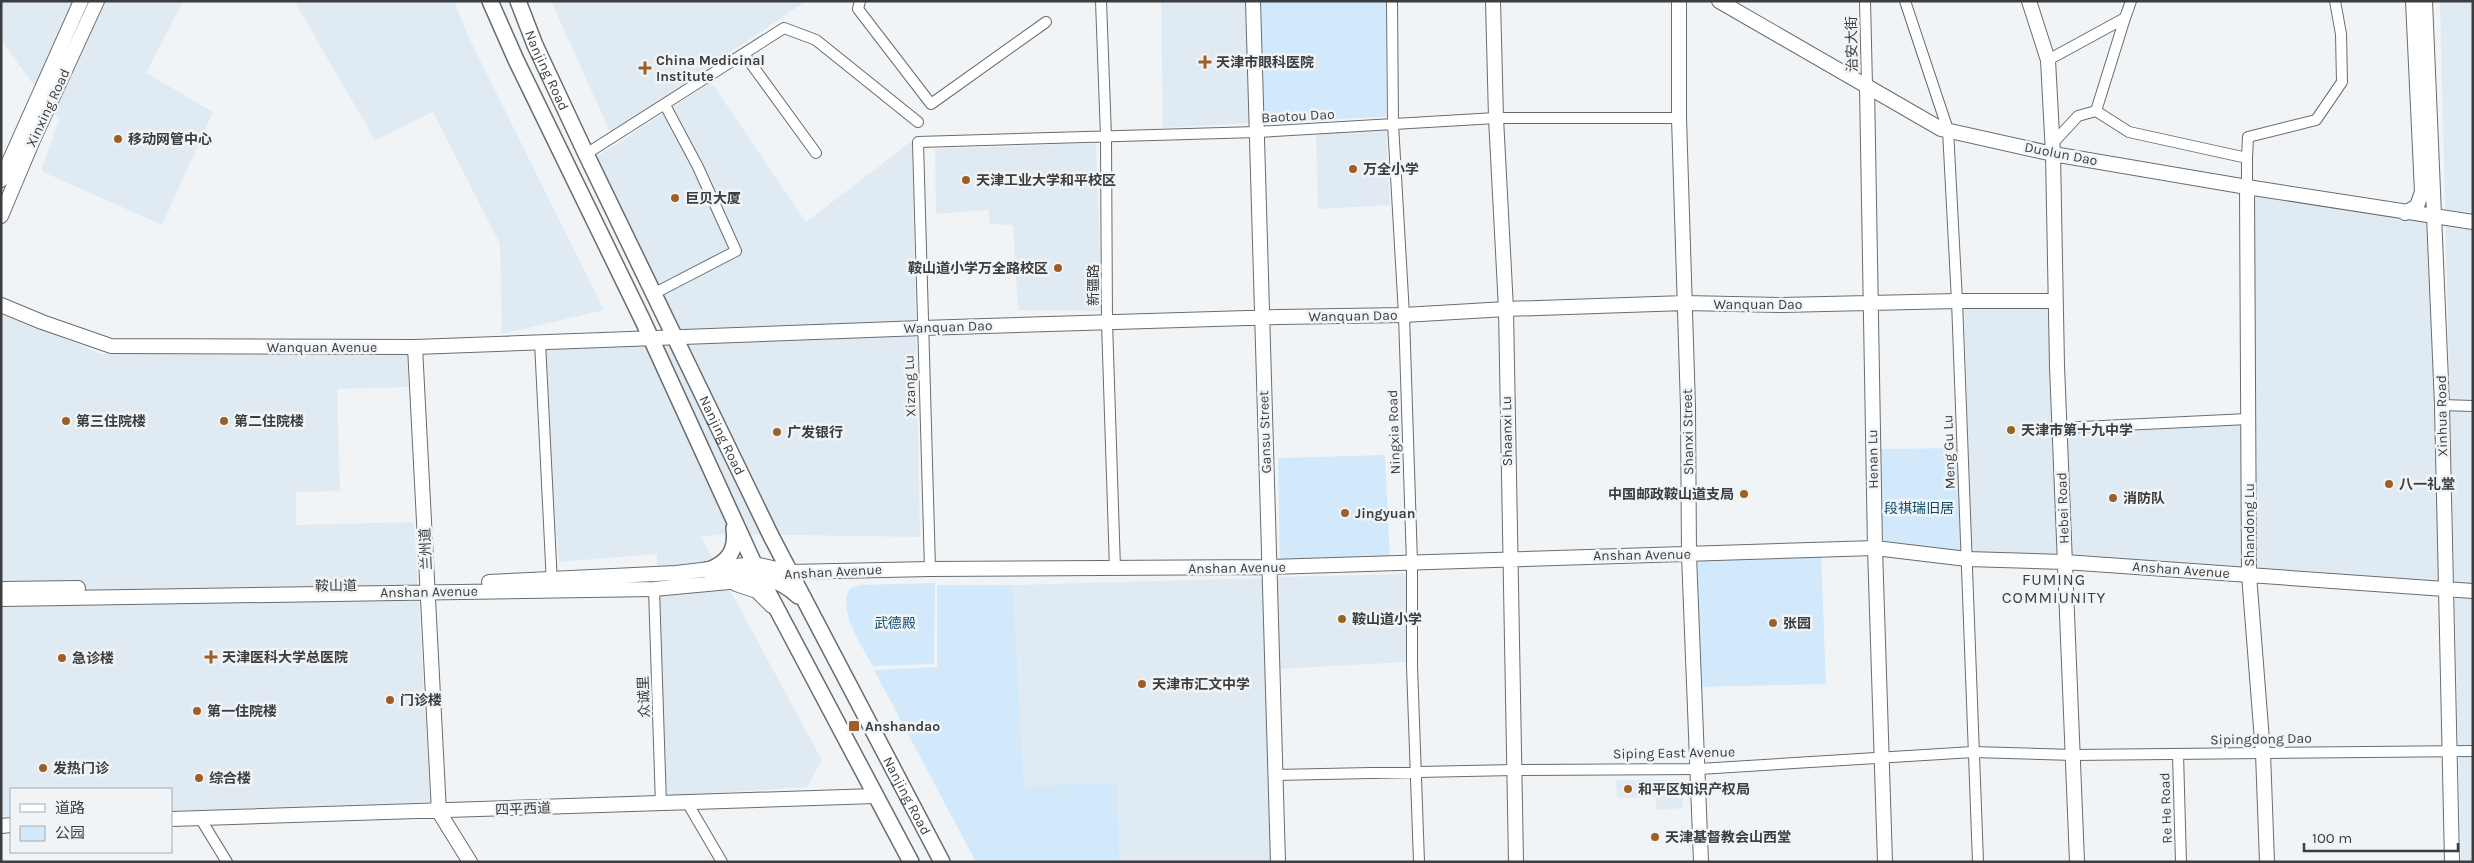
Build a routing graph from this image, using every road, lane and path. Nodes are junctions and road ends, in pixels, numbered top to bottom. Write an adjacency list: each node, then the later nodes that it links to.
1 (81, 1): 38 (street)
2 (97, 1): 41 (street, Xinxing Road)
3 (490, 1): 56 (main road, Nanjing Road)
4 (518, 1): 36 (main road, Nanjing Road)
5 (860, 1): 20 (street)
6 (1101, 1): 32 (street, 新疆路)
7 (1253, 1): 31 (street, Gansu Street)
8 (1392, 1): 29 (street, Ningxia Road)
9 (1493, 1): 26 (street, Shaanxi Lu)
10 (1679, 1): 27 (street, Shanxi Street)
11 (1719, 1): 23 (street, Duolun Dao)
12 (1865, 1): 23 (street, 治安大街)
13 (1905, 1): 30 (street, Meng Gu Lu)
14 (2029, 1): 22 (street, Hebei Road)
15 (2130, 1): 19 (street)
16 (2335, 1): 37 (street)
17 (2414, 1): 40 (street)
18 (2425, 1): 42 (street, Xinhua Road)
19 (2125, 18): 22 (street); 25 (street)
20 (1046, 22)
21 (744, 54): 24 (street); 28 (street); 35 (street)
22 (2048, 60): 34 (street, Hebei Road)
23 (1866, 86): 30 (street, Duolun Dao); 48 (street, Henan Lu)
24 (665, 106): 36 (street); 44 (street)
25 (2096, 111): 34 (street); 37 (street)
26 (1496, 118): 27 (street, Baotou Dao); 29 (street, Baotou Dao); 50 (street, Shaanxi Lu)
27 (1678, 118): 47 (street, Shanxi Street)
28 (918, 122)
29 (1392, 124): 31 (street, Baotou Dao); 51 (street, Ningxia Road)
30 (1948, 130): 34 (street, Duolun Dao); 45 (street, Meng Gu Lu)
31 (1257, 132): 32 (street, Baotou Dao); 52 (street, Gansu Street)
32 (1106, 138): 33 (street, Baotou Dao); 53 (street, 新疆路)
33 (918, 142): 54 (street, Xizang Lu)
34 (2053, 148): 39 (street, Duolun Dao); 46 (street, Hebei Road)
35 (816, 153)
36 (586, 154): 44 (main road, Nanjing Road)
37 (2247, 158): 39 (street)
38 (1, 180)
39 (2247, 187): 40 (street, Duolun Dao); 61 (street, Shandong Lu)
40 (2405, 213): 42 (street, Duolun Dao)
41 (1, 216)
42 (2435, 216): 43 (street, Duolun Dao); 59 (street, Xinhua Road)
43 (2473, 222)
44 (652, 294): 55 (main road, Nanjing Road)
45 (1957, 301): 46 (street, Wanquan Dao); 48 (street, Wanquan Dao); 67 (street, Meng Gu Lu)
46 (2056, 301): 62 (street, Hebei Road)
47 (1685, 303): 48 (street, Wanquan Dao); 50 (street, Wanquan Dao); 65 (street, Shanxi Street)
48 (1869, 303): 64 (street, Henan Lu)
49 (1, 305): 58 (street, Wanquan Avenue)
50 (1506, 309): 51 (street, Wanquan Dao); 66 (street, Shaanxi Lu)
51 (1404, 315): 52 (street, Wanquan Dao); 69 (street, Ningxia Road)
52 (1261, 317): 53 (street, Wanquan Dao); 70 (street, Gansu Street)
53 (1107, 322): 54 (street, Wanquan Dao); 72 (street, 新疆路)
54 (922, 328): 55 (street, Wanquan Dao); 71 (street, Xizang Lu)
55 (673, 337): 56 (street, Wanquan Dao); 74 (main road, Nanjing Road)
56 (650, 338): 57 (street, Wanquan Avenue); 63 (main road, Nanjing Road)
57 (540, 342): 58 (street, Wanquan Avenue); 78 (street)
58 (415, 347): 79 (street, 兰州道)
59 (2442, 405): 60 (street); 82 (street, Xinhua Road)
60 (2473, 406)
61 (2248, 419): 62 (street); 76 (street, Shandong Lu)
62 (2060, 428): 68 (street, Hebei Road)
63 (731, 514): 73 (main road); 75 (main road, Nanjing Road)
64 (1875, 548): 65 (street, Anshan Avenue); 67 (street, Anshan Avenue); 93 (street, Henan Lu)
65 (1689, 555): 66 (street, Anshan Avenue); 94 (street, Shanxi Street)
66 (1509, 559): 69 (street, Anshan Avenue); 95 (street, Shaanxi Lu)
67 (1967, 559): 68 (street, Anshan Avenue); 87 (street, Meng Gu Lu)
68 (2065, 562): 76 (street, Anshan Avenue); 92 (street, Hebei Road)
69 (1412, 563): 70 (street, Anshan Avenue); 96 (street, Ningxia Road)
70 (1270, 567): 72 (street, Anshan Avenue); 97 (street, Gansu Street)
71 (930, 569): 72 (street, Anshan Avenue); 74 (street, Anshan Avenue)
72 (1114, 569)
73 (707, 570): 75 (main road); 78 (street, 鞍山道)
74 (789, 572): 75 (street, Anshan Avenue); 85 (main road, Nanjing Road)
75 (760, 574): 77 (street, Anshan Avenue); 85 (main road); 86 (main road, Nanjing Road)
76 (2249, 575): 82 (street, Anshan Avenue); 90 (street, Shandong Lu)
77 (728, 582): 80 (street, Anshan Avenue); 86 (street)
78 (552, 585): 79 (street, 鞍山道); 80 (street, Anshan Avenue)
79 (428, 589): 81 (street, 鞍山道); 84 (street, Anshan Avenue); 101 (street, 兰州道)
80 (654, 589): 100 (street, 众诚里)
81 (1, 590)
82 (2445, 590): 83 (street, Anshan Avenue); 88 (street, Xinhua Road)
83 (2473, 591)
84 (1, 599)
85 (805, 605): 108 (main road, Nanjing Road)
86 (783, 622): 98 (main road, Nanjing Road)
87 (1973, 752): 92 (street, Siping East Avenue); 93 (street, Siping East Avenue); 114 (street, Meng Gu Lu)
88 (2449, 752): 89 (street); 90 (street, Sipingdong Dao); 118 (street, Xinhua Road)
89 (2473, 752)
90 (2263, 753): 91 (street, Sipingdong Dao); 117 (street, Shandong Lu)
91 (2178, 754): 92 (street, Sipingdong Dao); 116 (street, Re He Road)
92 (2073, 755): 115 (street, Hebei Road)
93 (1882, 756): 94 (street, Siping East Avenue); 113 (street, Henan Lu)
94 (1699, 769): 95 (street, Siping East Avenue); 112 (street, Shanxi Street)
95 (1514, 770): 96 (street, Siping East Avenue); 111 (street, Shaanxi Lu)
96 (1416, 772): 97 (street, Siping East Avenue); 110 (street, Ningxia Road)
97 (1275, 775): 109 (street, Gansu Street)
98 (875, 796): 99 (street, 四平西道); 107 (main road, Nanjing Road)
99 (688, 804): 100 (street, 四平西道); 106 (street)
100 (662, 805): 101 (street, 四平西道)
101 (439, 812): 102 (street, 四平西道); 105 (street)
102 (200, 818): 103 (street, 四平西道); 104 (street)
103 (172, 819)
104 (227, 862)
105 (470, 862)
106 (722, 862)
107 (911, 862)
108 (942, 862)
109 (1278, 862)
110 (1419, 862)
111 (1516, 862)
112 (1701, 862)
113 (1885, 862)
114 (1978, 862)
115 (2077, 862)
116 (2181, 862)
117 (2267, 862)
118 (2452, 862)

